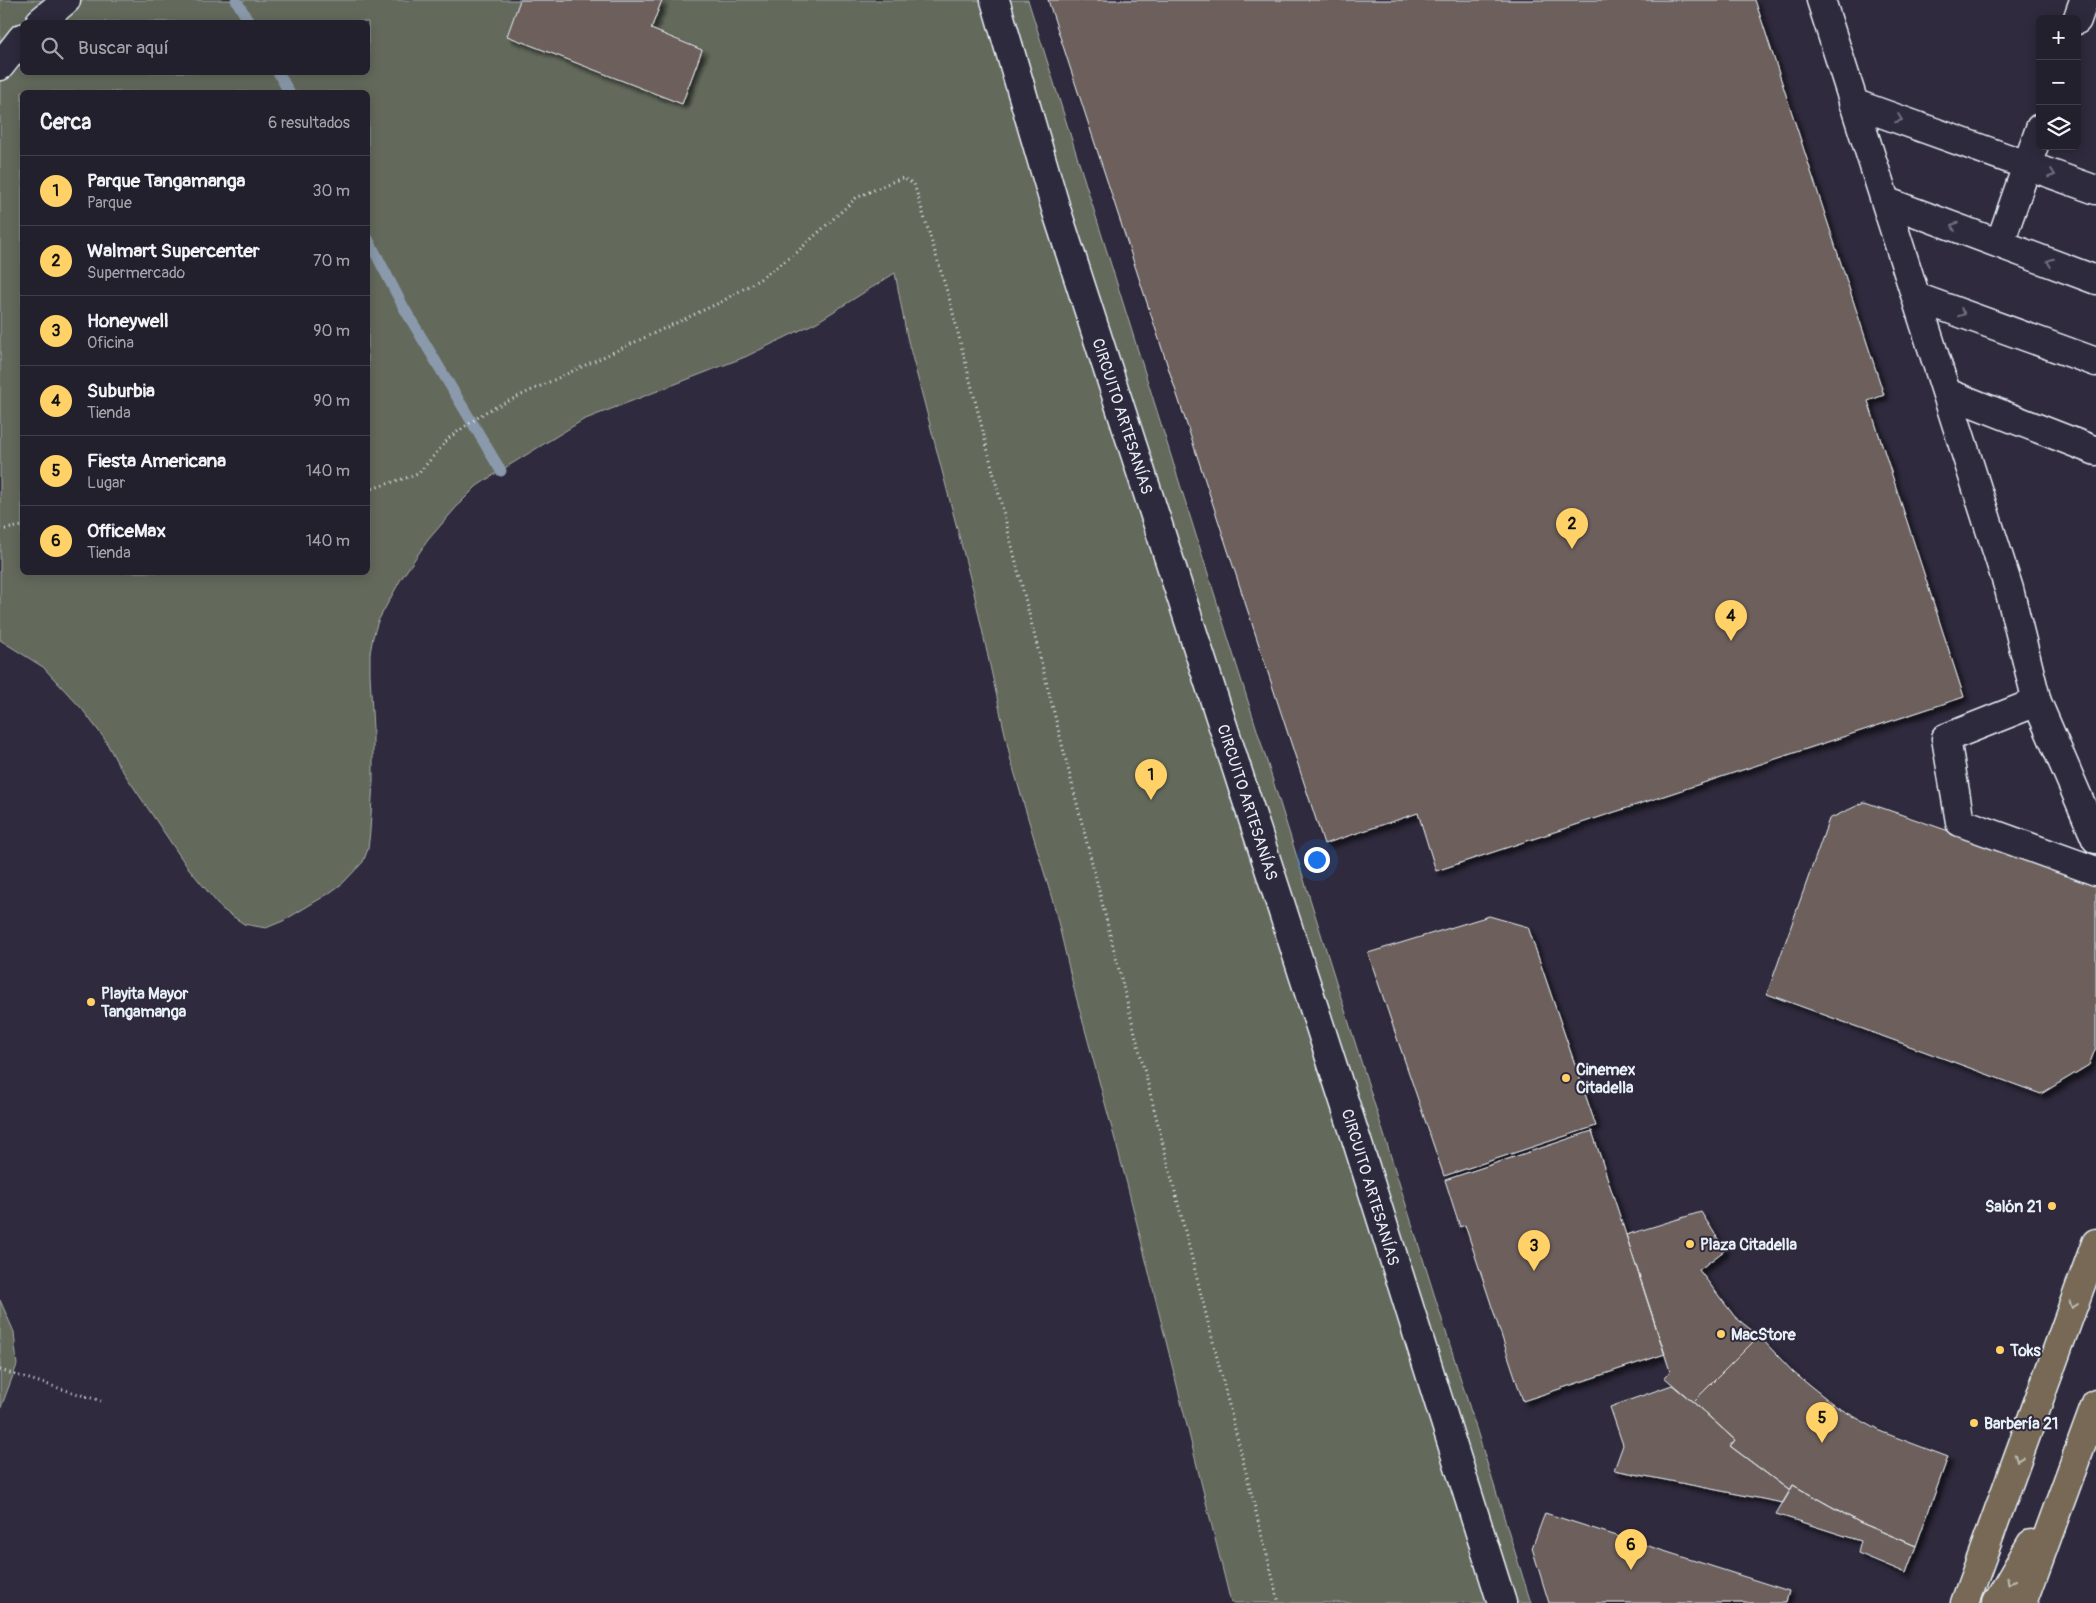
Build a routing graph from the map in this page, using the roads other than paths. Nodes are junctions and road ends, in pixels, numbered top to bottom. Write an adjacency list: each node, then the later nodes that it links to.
1 (66, 0): 6 (street)
2 (995, 0): 26 (street, CIRCUITO ARTESANÍAS)
3 (1821, 0): 9 (street)
4 (2084, 0): 5 (street)
5 (2079, 15)
6 (42, 20)
7 (20, 41): 8 (street)
8 (0, 66)
9 (1853, 103): 11 (street, one-way to 11); 13 (street)
10 (2036, 139): 11 (street)
11 (2027, 165): 12 (street, one-way to 12); 14 (street)
12 (2096, 190)
13 (1885, 201): 14 (street, one-way to 13); 16 (street)
14 (2000, 243): 15 (street, one-way to 14)
15 (2096, 280)
16 (1916, 297): 17 (street, one-way to 17); 18 (street)
17 (2096, 362)
18 (1946, 393): 19 (street); 20 (street)
19 (2096, 451)
20 (2037, 702): 21 (street); 22 (street)
21 (2096, 839)
22 (2096, 871)
23 (2096, 1243): 27 (main road, one-way to 27)
24 (2096, 1404): 25 (main road)
25 (2069, 1478): 28 (main road, one-way to 28); 29 (main road)
26 (1502, 1603)
27 (1965, 1603)
28 (1997, 1603)
29 (2023, 1603)

